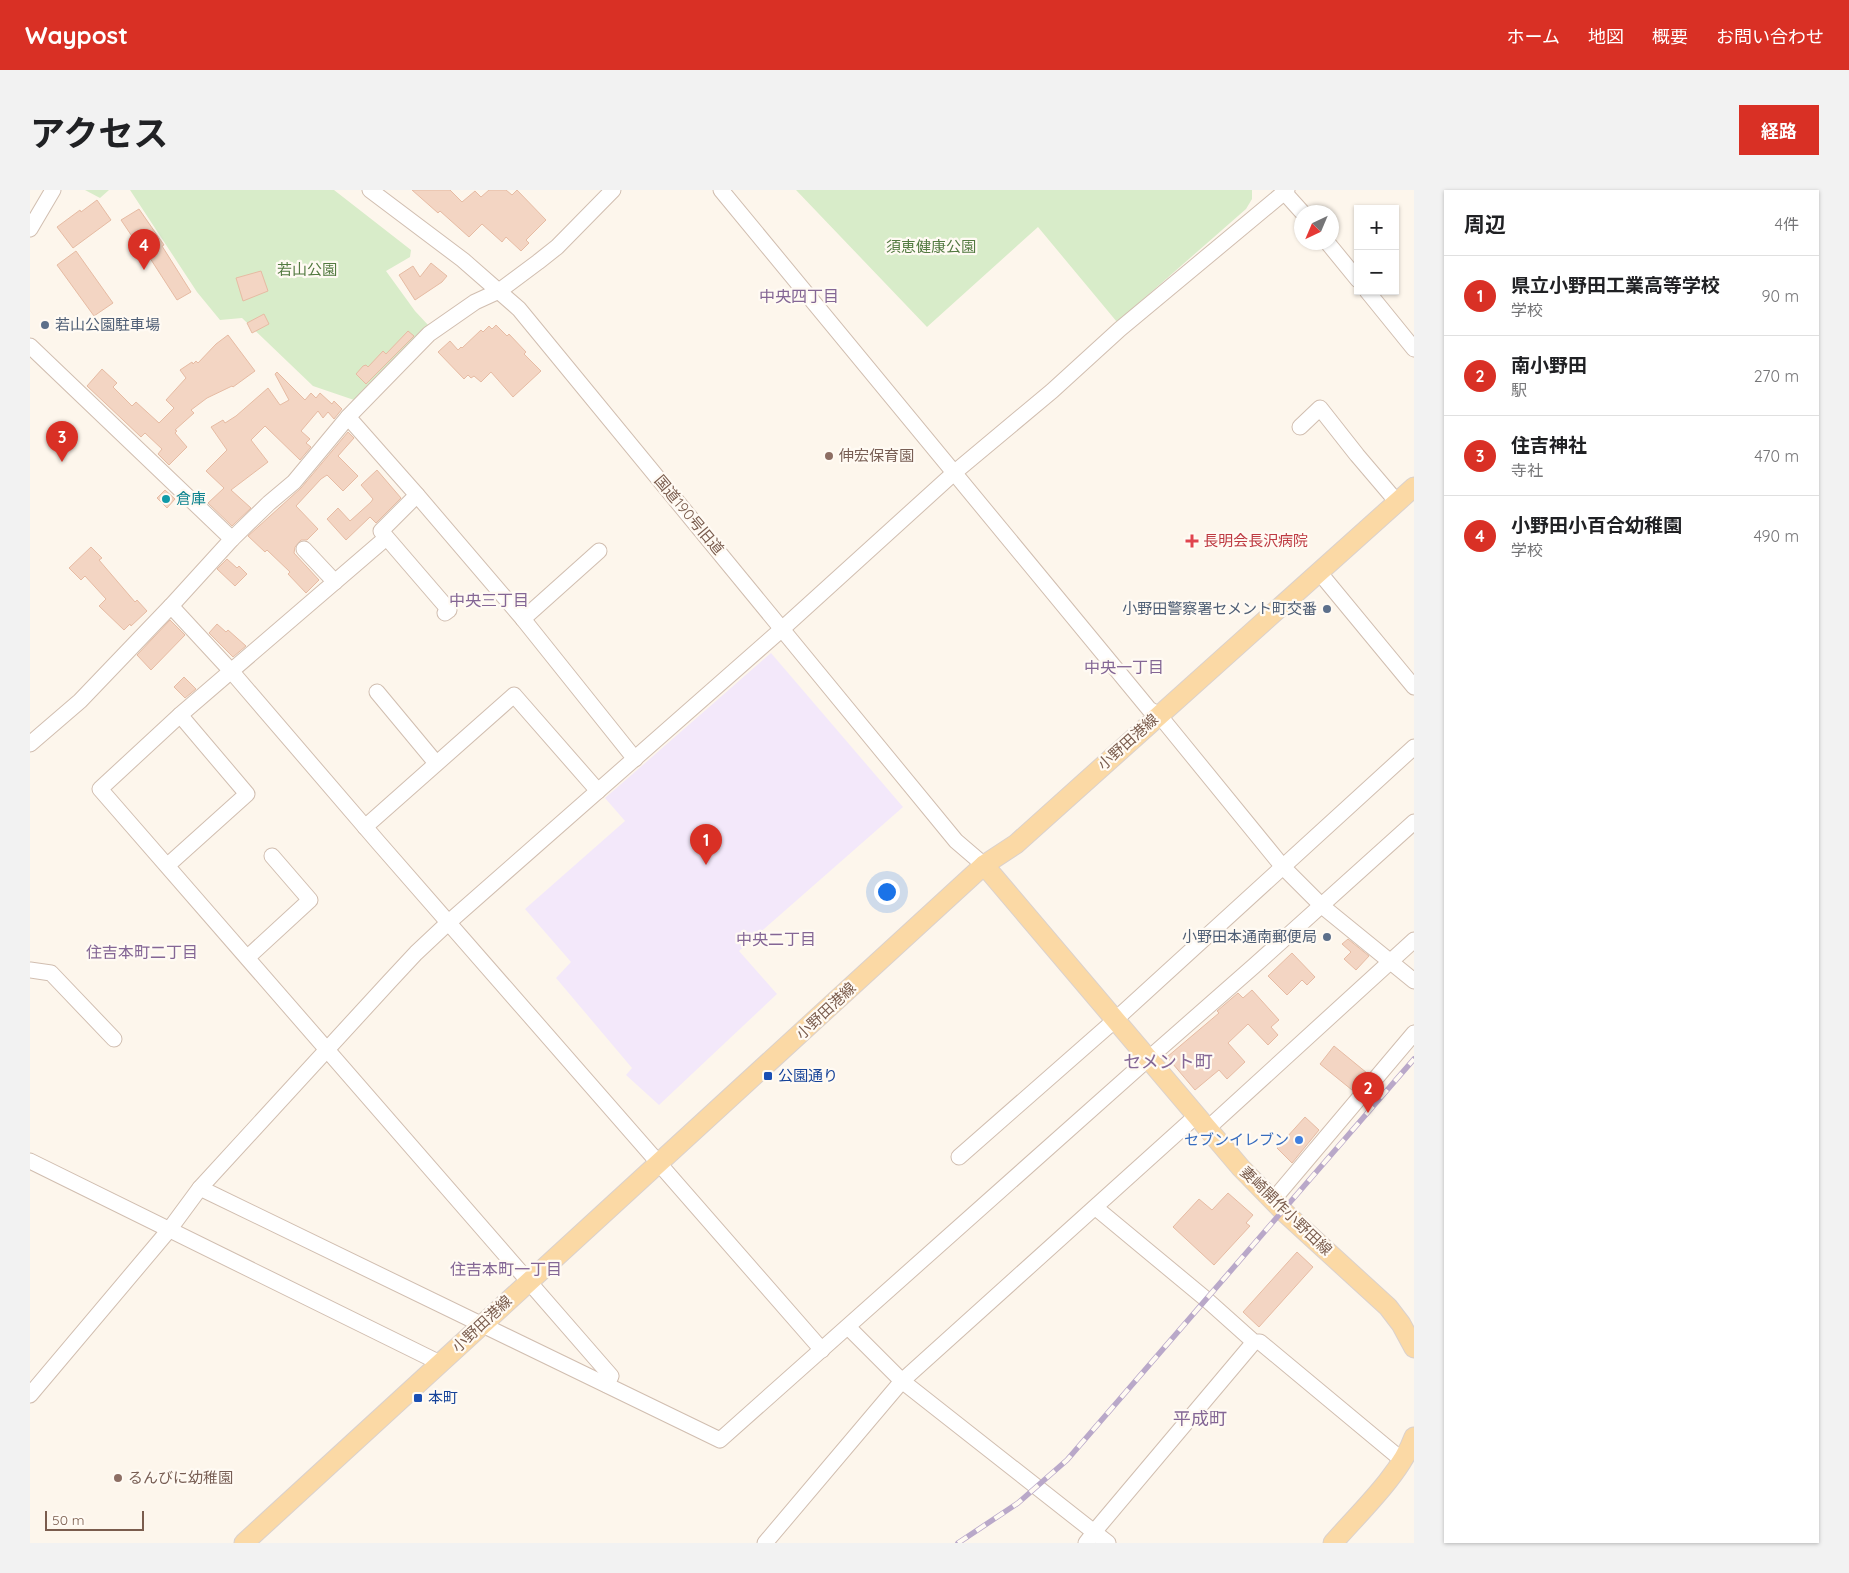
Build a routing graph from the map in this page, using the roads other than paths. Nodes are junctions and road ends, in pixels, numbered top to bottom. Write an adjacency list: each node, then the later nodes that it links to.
1 (53, 190): 7 (street)
2 (370, 190): 10 (street, 国道190号旧道)
3 (613, 190): 10 (street)
4 (721, 190): 16 (street)
5 (1280, 192): 6 (street); 16 (street)
6 (1294, 205)
7 (30, 229)
8 (1334, 250): 9 (street)
9 (1354, 275)
10 (499, 291): 14 (street); 29 (street, 国道190号旧道)
11 (1370, 295): 13 (street)
12 (30, 346): 21 (street)
13 (1414, 349)
14 (348, 417): 18 (street); 21 (street)
15 (1300, 427): 19 (street)
16 (955, 472): 29 (street); 34 (street)
17 (1414, 487): 19 (main road, 小野田港線)
18 (417, 495): 20 (street); 28 (street)
19 (1397, 502): 24 (main road, 小野田港線)
20 (386, 538): 25 (street); 27 (street)
21 (232, 539): 26 (street)
22 (304, 549): 25 (street)
23 (599, 551): 28 (street)
24 (1319, 572): 31 (street); 34 (main road, 小野田港線)
25 (335, 582): 30 (street)
26 (172, 606): 30 (street); 35 (street)
27 (445, 613)
28 (523, 619): 37 (street)
29 (782, 628): 37 (street); 44 (street, 国道190号旧道)
30 (232, 672): 33 (street); 41 (street)
31 (1414, 687)
32 (377, 692): 38 (street)
33 (180, 715): 43 (street); 43 (street)
34 (1159, 715): 44 (main road, 小野田港線); 45 (street)
35 (30, 744)
36 (1414, 747): 45 (street)
37 (635, 759): 39 (street)
38 (436, 763): 39 (street); 41 (street)
39 (598, 791): 47 (street)
40 (1414, 822): 46 (street)
41 (365, 827): 47 (street)
42 (272, 856): 49 (street)
43 (168, 865): 49 (street)
44 (984, 865): 53 (main road, 妻崎開作小野田線); 61 (main road, 小野田港線)
45 (1283, 867): 46 (street); 53 (street)
46 (1322, 906): 50 (street); 57 (street)
47 (449, 922): 56 (street); 61 (street)
48 (1414, 940): 50 (street)
49 (248, 957): 56 (street)
50 (1390, 961): 52 (street); 58 (street)
51 (30, 970): 55 (street)
52 (1414, 981)
53 (1115, 1020): 57 (main road, 妻崎開作小野田線); 59 (street)
54 (1414, 1033): 63 (street)
55 (114, 1039)
56 (327, 1050): 62 (street); 66 (street)
57 (1148, 1059): 58 (main road, 妻崎開作小野田線); 68 (street)
58 (1201, 1122): 63 (main road, 妻崎開作小野田線); 64 (street)
59 (959, 1157)
60 (30, 1161): 65 (street)
61 (659, 1164): 66 (main road, 小野田港線); 71 (street)
62 (200, 1188): 65 (street); 67 (street)
63 (1273, 1200): 70 (main road, 妻崎開作小野田線)
64 (1096, 1208): 69 (street); 73 (street)
65 (169, 1230): 72 (street); 75 (street)
66 (528, 1282): 67 (main road, 小野田港線); 74 (street)
67 (481, 1325): 72 (main road, 小野田港線); 74 (street)
68 (848, 1327): 71 (street); 73 (street)
69 (1254, 1342): 77 (street); 78 (street)
70 (1414, 1348)
71 (822, 1350): 74 (street)
72 (440, 1363): 79 (main road, 小野田港線)
73 (902, 1381): 78 (street); 80 (street)
74 (607, 1384)
75 (30, 1395)
76 (1414, 1437): 77 (main road)
77 (1402, 1460): 82 (main road)
78 (1091, 1538): 81 (street)
79 (244, 1543)
80 (765, 1543)
81 (1108, 1543)
82 (1333, 1543)

